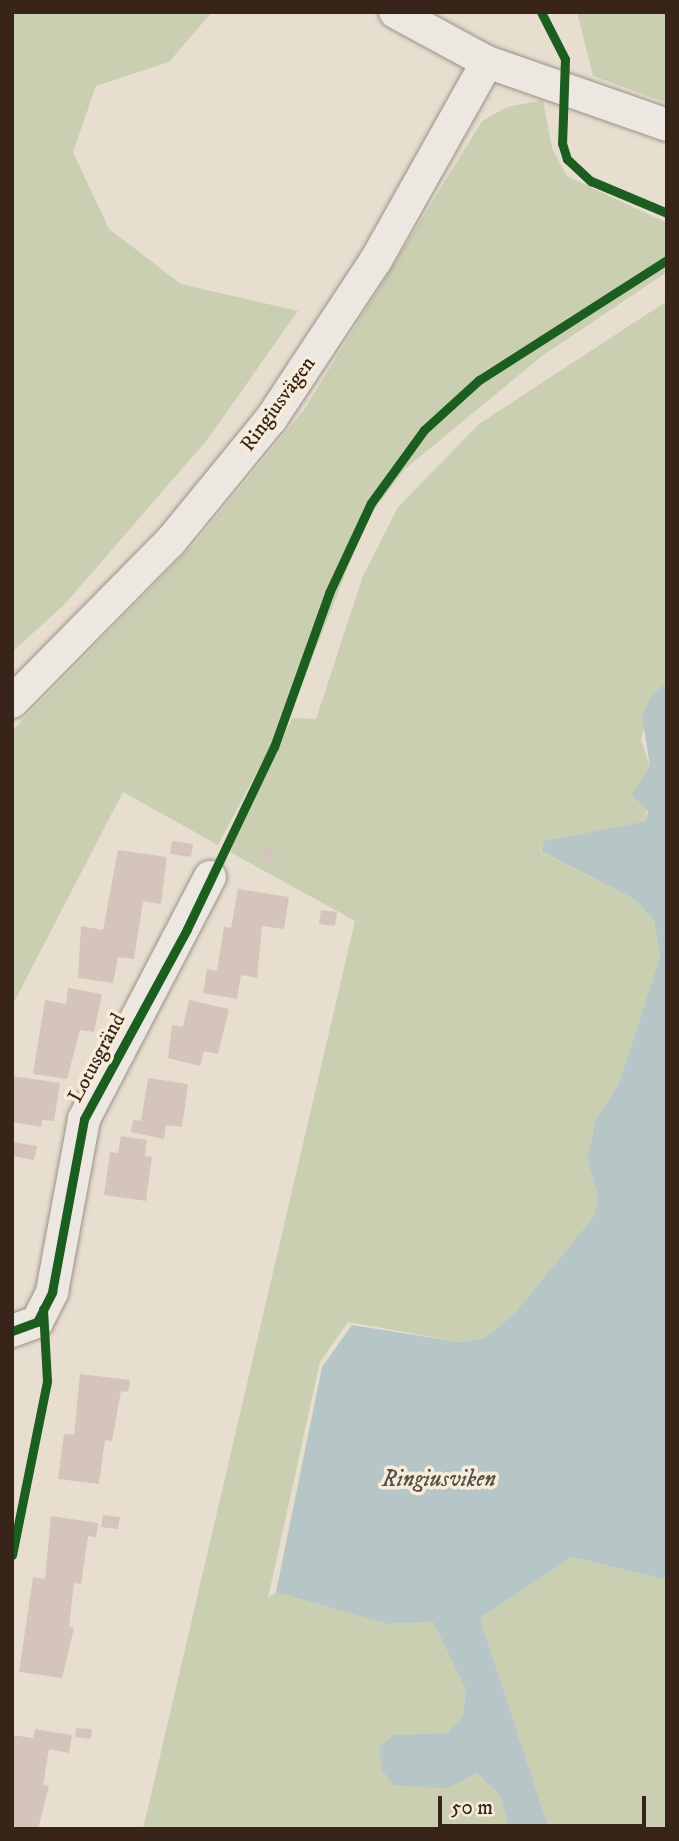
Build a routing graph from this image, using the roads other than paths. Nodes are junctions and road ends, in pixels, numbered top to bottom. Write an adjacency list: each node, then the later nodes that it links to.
1 (395, 12): 2 (street)
2 (487, 62): 3 (street); 4 (street, Ringiusvägen)
3 (667, 125)
4 (12, 702)
5 (209, 877): 6 (street, Lotusgränd)
6 (12, 1331)

